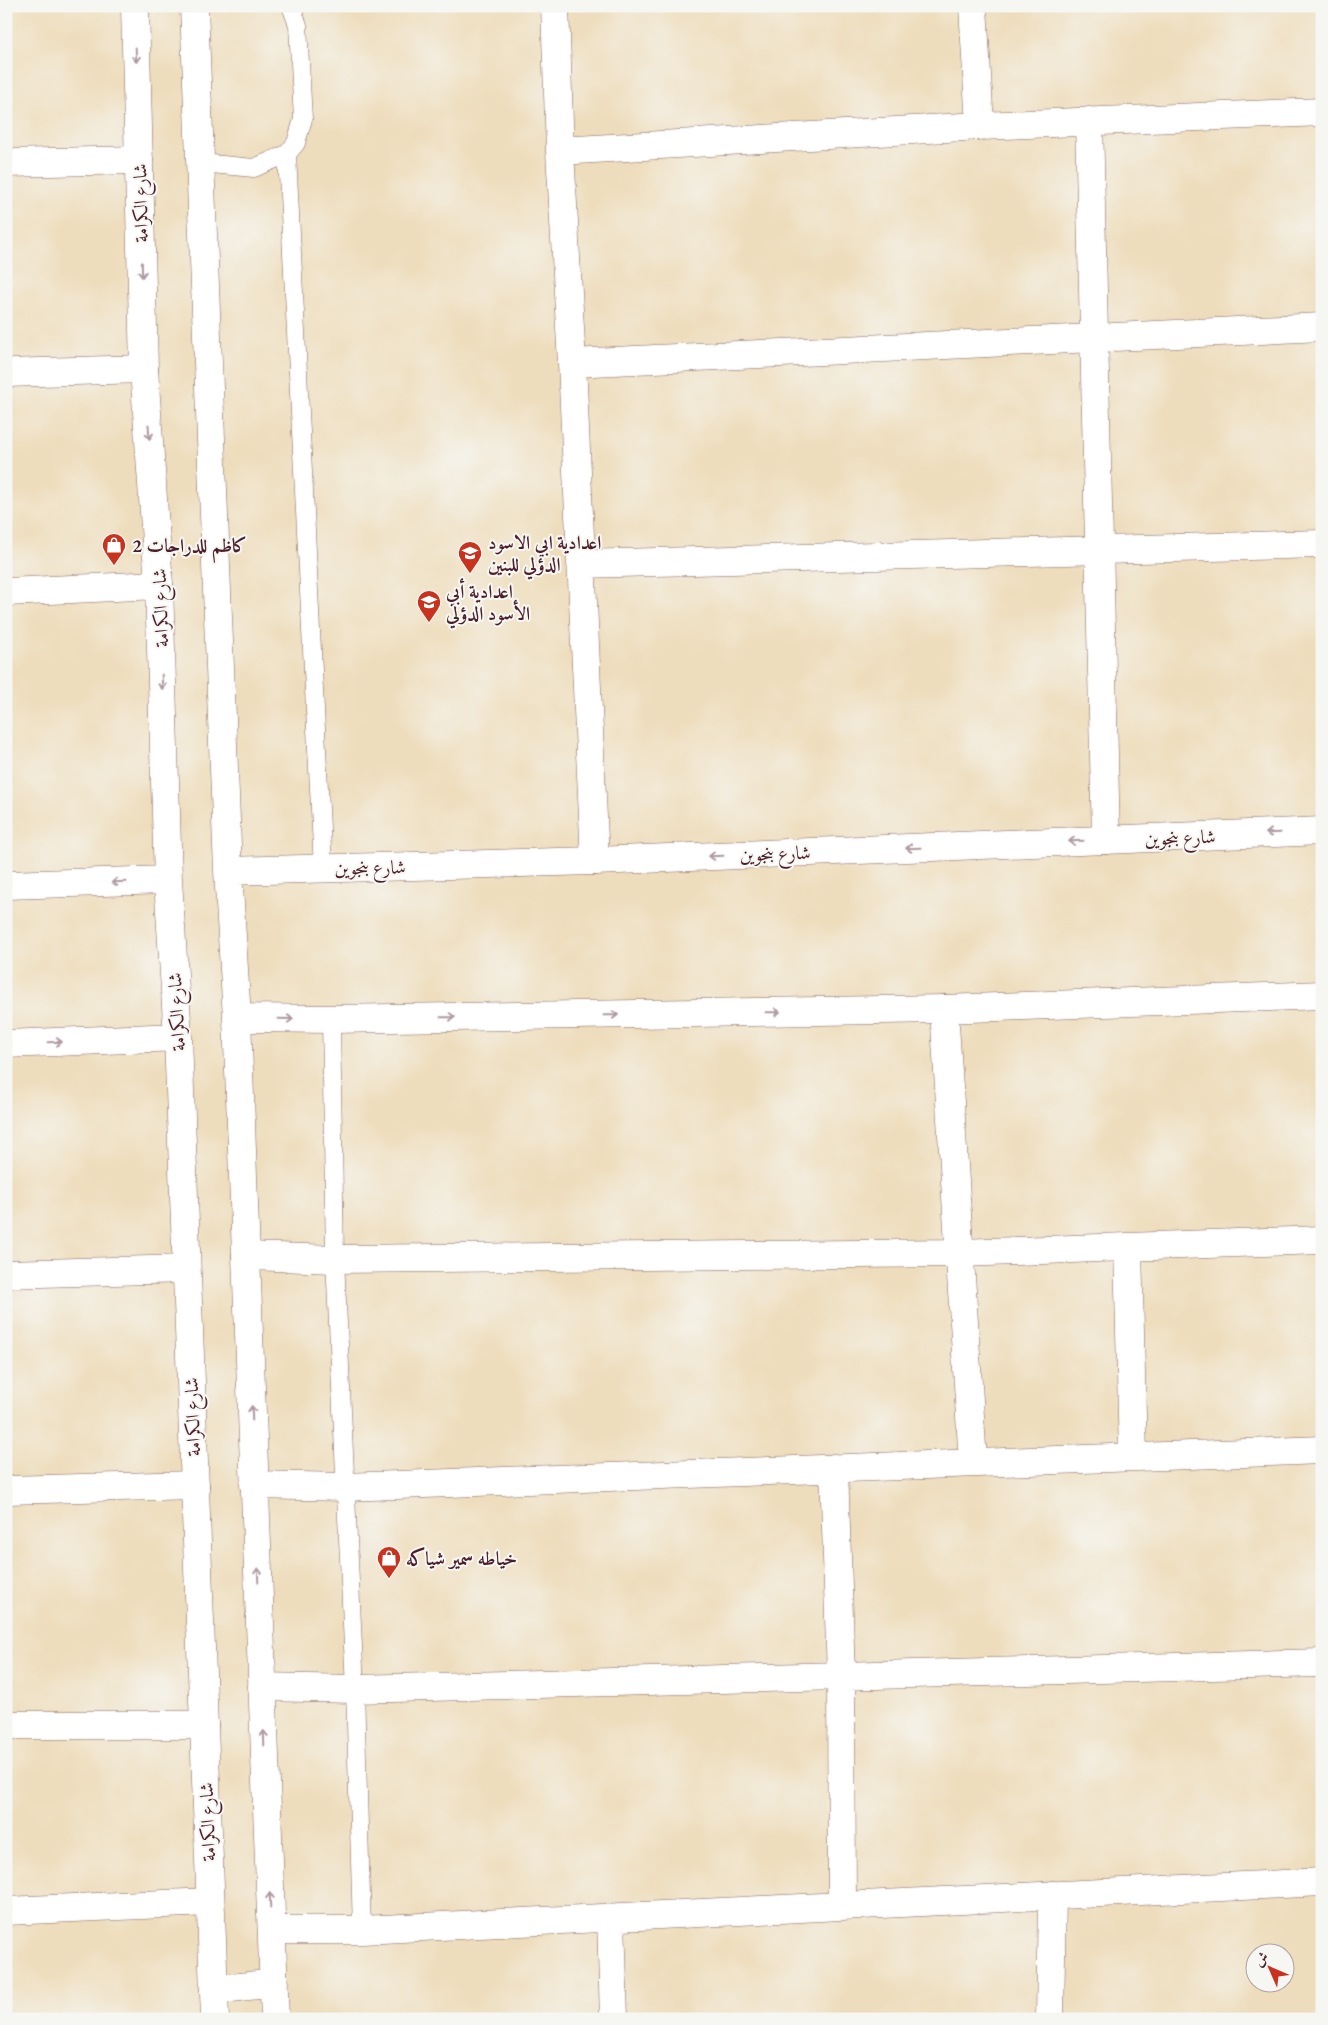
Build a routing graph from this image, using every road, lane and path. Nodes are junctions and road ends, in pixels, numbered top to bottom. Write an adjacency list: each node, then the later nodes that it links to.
1 (135, 6): 11 (street, شارع الكرامة, one-way to 11)
2 (194, 6): 13 (street)
3 (291, 6): 10 (lane)
4 (555, 6): 9 (street)
5 (974, 6): 8 (street)
6 (1322, 112): 7 (street)
7 (1089, 121): 8 (street); 15 (street)
8 (980, 126): 9 (street)
9 (560, 151): 16 (street)
10 (287, 154): 13 (lane); 27 (lane)
11 (139, 160): 12 (street); 17 (street, شارع الكرامة, one-way to 17)
12 (6, 163)
13 (200, 163): 28 (street)
14 (1322, 327): 15 (street)
15 (1095, 337): 16 (street); 20 (street)
16 (572, 363): 21 (street)
17 (144, 369): 18 (street); 22 (street, شارع الكرامة, one-way to 22)
18 (6, 373)
19 (1322, 544): 20 (street)
20 (1100, 550): 21 (street); 25 (street)
21 (582, 564): 26 (street)
22 (159, 585): 23 (street); 29 (street, شارع الكرامة, one-way to 29)
23 (6, 592)
24 (1322, 831): 25 (street, شارع بنجوين, one-way to 25)
25 (1106, 840): 26 (street, شارع بنجوين, one-way to 26)
26 (595, 861): 27 (street, شارع بنجوين)
27 (323, 868): 28 (street, شارع بنجوين)
28 (228, 871): 33 (street)
29 (168, 880): 30 (street, one-way to 30); 35 (street, شارع الكرامة)
30 (6, 885)
31 (1322, 995): 32 (street)
32 (944, 1009): 34 (street, one-way to 32); 39 (street)
33 (237, 1018): 34 (street, one-way to 34); 40 (street)
34 (330, 1019): 41 (lane)
35 (178, 1037): 36 (street, one-way to 35); 42 (street, شارع الكرامة)
36 (6, 1044)
37 (1322, 1240): 38 (street)
38 (1128, 1247): 39 (street); 45 (street)
39 (958, 1253): 41 (street); 46 (street)
40 (246, 1256): 41 (street); 49 (street, one-way to 40)
41 (335, 1259): 50 (lane)
42 (186, 1269): 43 (street); 48 (street, شارع الكرامة)
43 (6, 1274)
44 (1322, 1450): 45 (street)
45 (1133, 1457): 46 (street)
46 (973, 1463): 47 (street)
47 (834, 1468): 50 (street); 53 (street)
48 (195, 1484): 51 (street); 57 (street, شارع الكرامة)
49 (254, 1485): 50 (street); 54 (street, one-way to 49)
50 (345, 1487): 55 (lane)
51 (6, 1490)
52 (1322, 1663): 53 (street)
53 (841, 1676): 55 (street); 61 (street)
54 (262, 1687): 55 (street); 64 (street, one-way to 54)
55 (356, 1689): 65 (lane)
56 (6, 1725): 57 (street)
57 (204, 1725): 60 (street, شارع الكرامة)
58 (1322, 1882): 59 (street)
59 (1052, 1895): 61 (street); 71 (street)
60 (210, 1902): 62 (street); 67 (street, شارع الكرامة)
61 (842, 1906): 63 (street)
62 (6, 1911)
63 (610, 1918): 65 (street); 70 (street)
64 (272, 1930): 65 (street); 66 (street)
65 (362, 1930)
66 (274, 1983): 67 (street); 69 (street)
67 (214, 1990): 68 (street, شارع الكرامة)
68 (215, 2019)
69 (275, 2019)
70 (614, 2019)
71 (1050, 2019)

